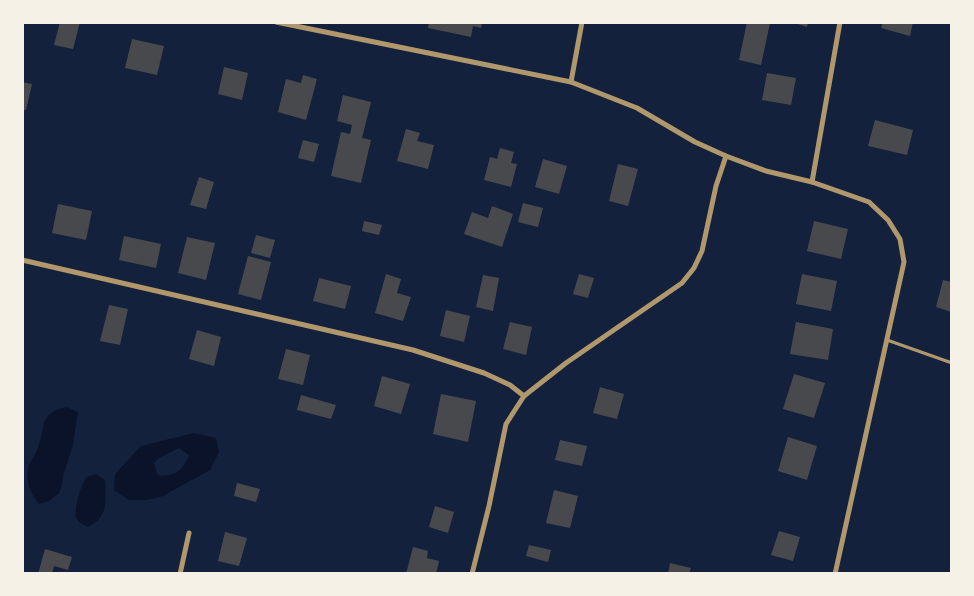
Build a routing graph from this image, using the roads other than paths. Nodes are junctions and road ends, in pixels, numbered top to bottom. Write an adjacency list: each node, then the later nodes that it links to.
1 (276, 22): 4 (street)
2 (582, 22): 4 (street)
3 (840, 22): 6 (street)
4 (571, 82): 5 (street)
5 (726, 156): 6 (street); 10 (street)
6 (812, 182): 8 (street)
7 (22, 260): 10 (street)
8 (887, 340): 9 (lane); 14 (street)
9 (952, 363)
10 (524, 396): 13 (street)
11 (189, 534): 12 (street)
12 (180, 574)
13 (472, 574)
14 (835, 574)

